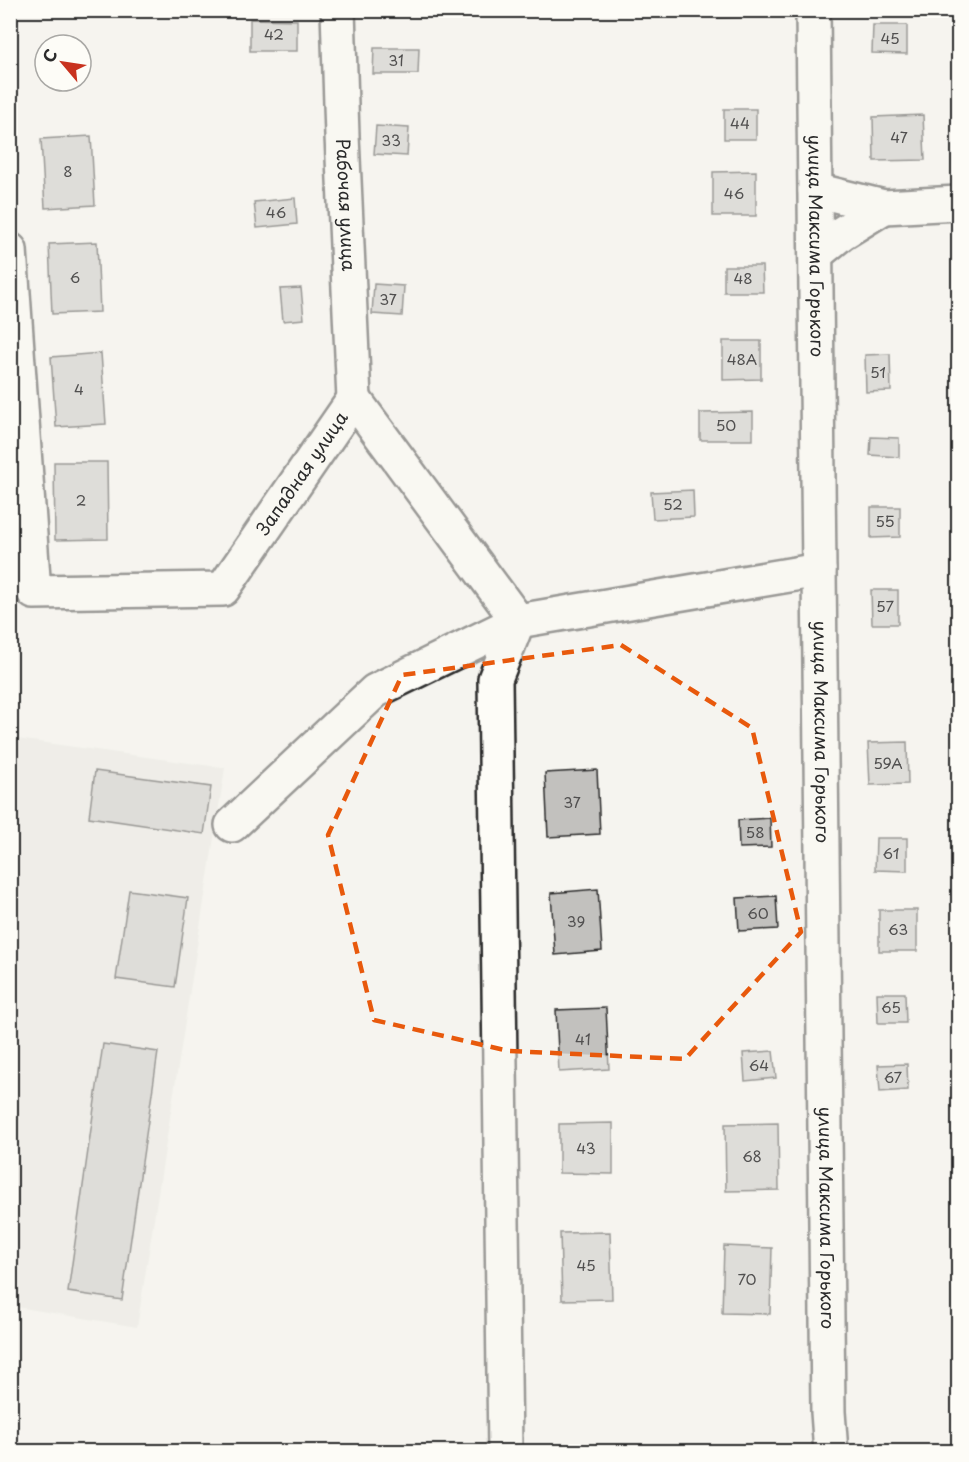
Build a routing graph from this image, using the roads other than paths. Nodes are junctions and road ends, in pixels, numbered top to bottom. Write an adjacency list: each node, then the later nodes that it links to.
1 (338, 10): 8 (street, Рабочая улица)
2 (813, 10): 3 (street, улица Максима Горького)
3 (815, 190): 5 (street); 7 (street, улица Максима Горького)
4 (958, 203): 5 (street)
5 (884, 207): 7 (street)
6 (10, 250): 8 (street, Западная улица)
7 (816, 254): 9 (street, улица Максима Горького)
8 (354, 399): 10 (street, Западная улица)
9 (819, 570): 10 (street); 13 (street, улица Максима Горького)
10 (518, 621): 11 (street); 12 (street)
11 (232, 825)
12 (505, 1452)
13 (831, 1452)

